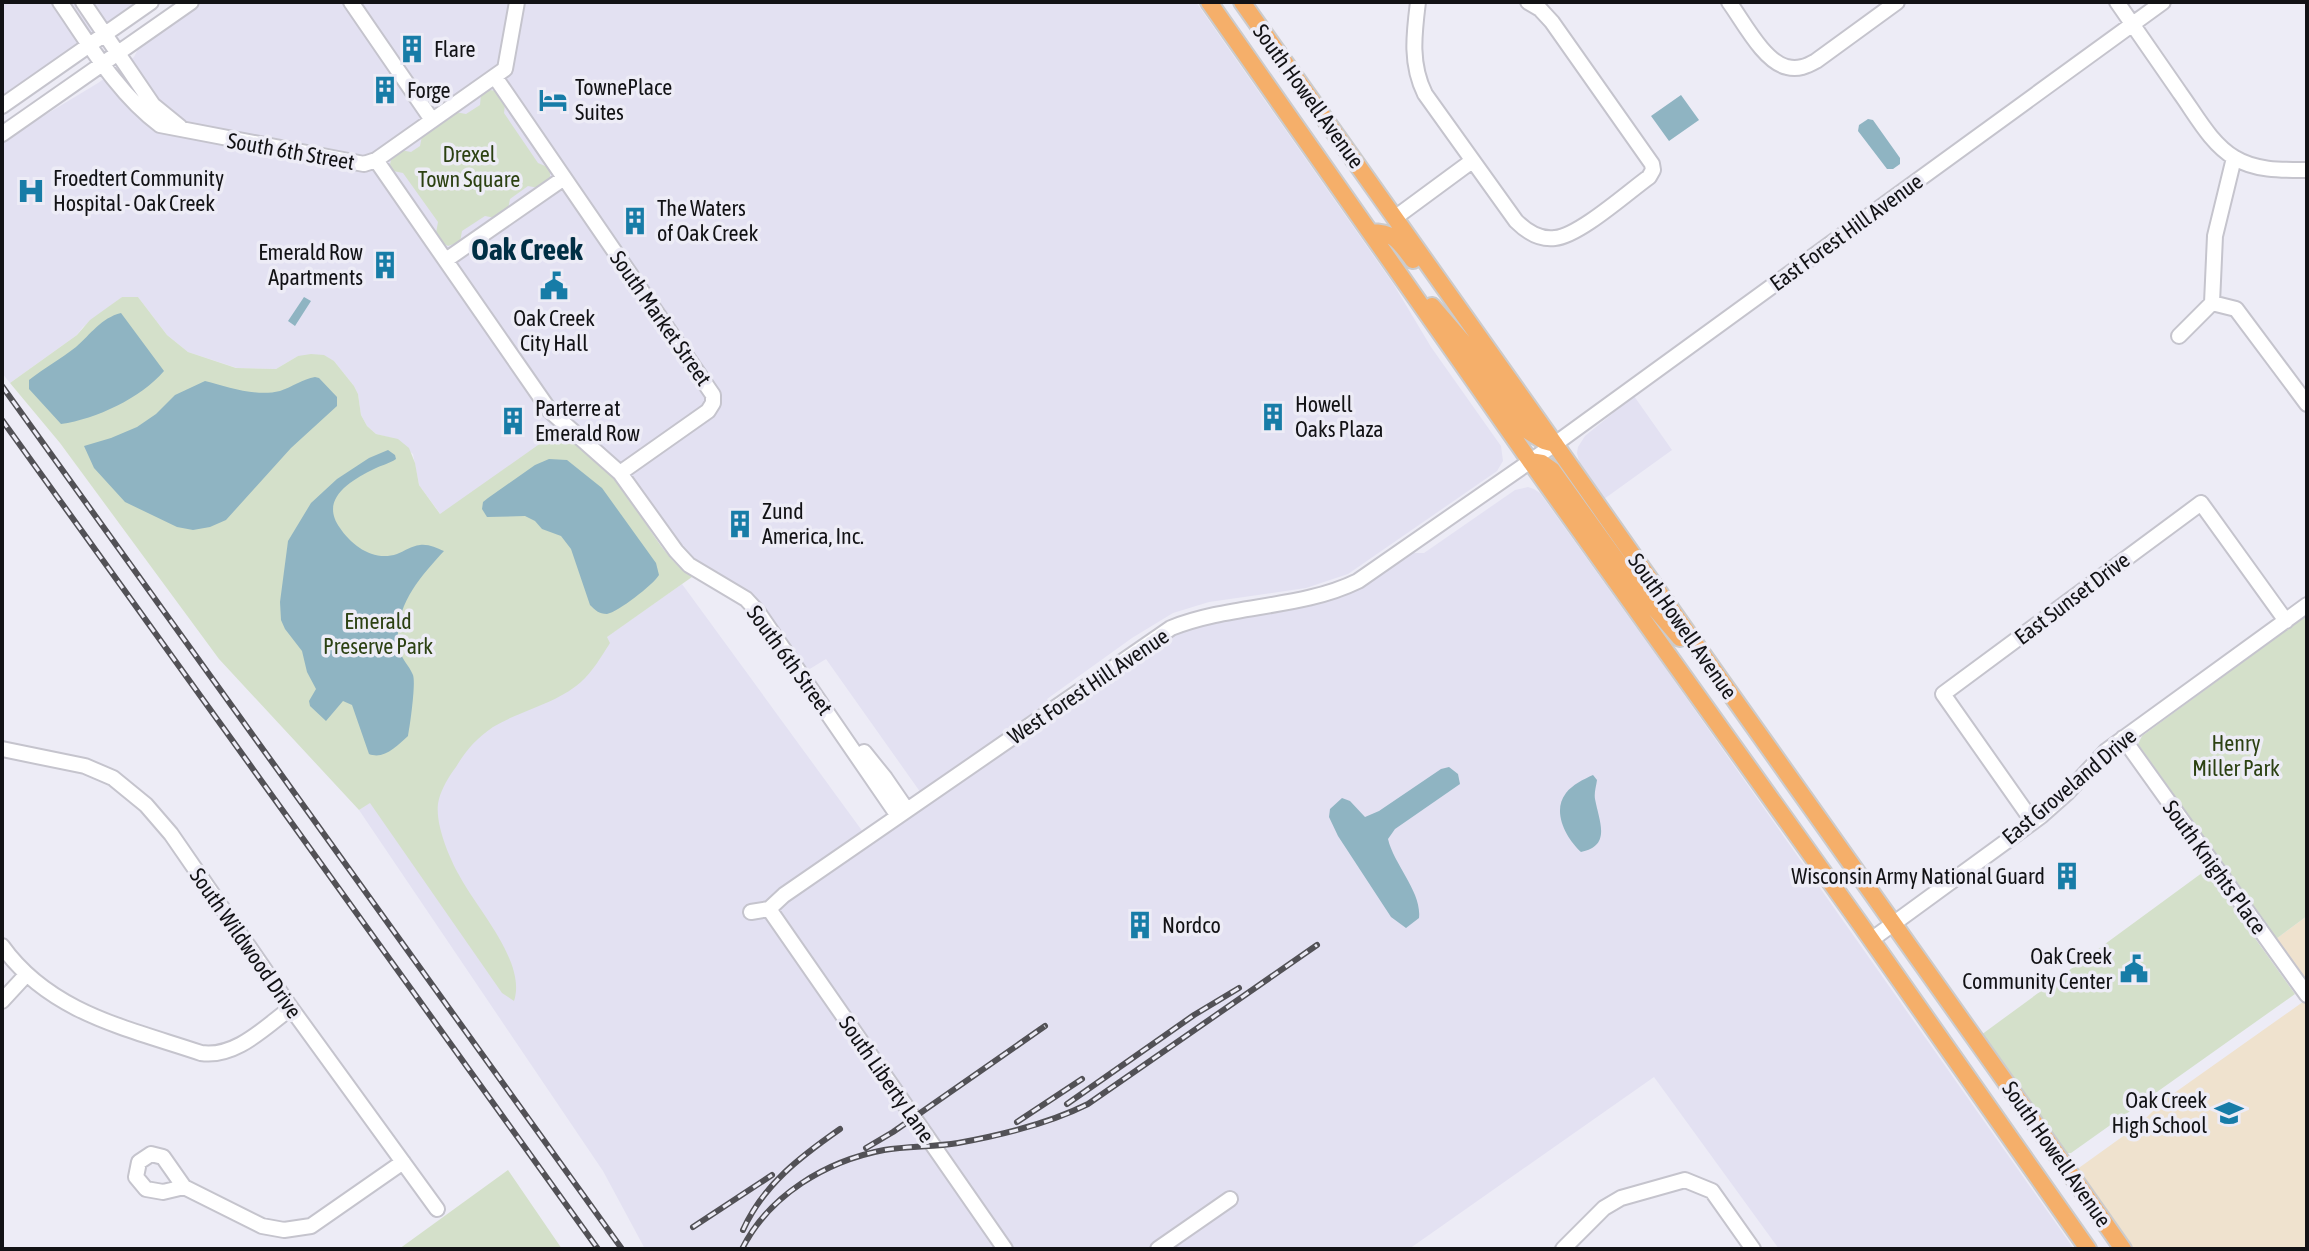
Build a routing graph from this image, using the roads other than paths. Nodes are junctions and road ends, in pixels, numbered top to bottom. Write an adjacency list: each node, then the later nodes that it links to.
1 (60, 2): 18 (street, South 6th Street)
2 (83, 2): 17 (street, South 6th Street)
3 (151, 2): 17 (street)
4 (191, 2): 19 (street)
5 (351, 2): 23 (street)
6 (361, 2): 23 (street)
7 (517, 2): 21 (street)
8 (1209, 2): 26 (main road, South Howell Avenue)
9 (1242, 2): 32 (main road, South Howell Avenue)
10 (1418, 2): 29 (street)
11 (1528, 2): 29 (street)
12 (1729, 2): 13 (street)
13 (1897, 2)
14 (2117, 2): 16 (street)
15 (2163, 2): 16 (street, East Forest Hill Avenue)
16 (2133, 24): 27 (street); 40 (street, East Forest Hill Avenue)
17 (105, 33): 18 (street); 19 (street, South 6th Street)
18 (89, 44): 20 (street, South 6th Street); 22 (street)
19 (119, 53): 20 (street); 24 (street, South 6th Street)
20 (103, 64): 24 (street, South 6th Street); 25 (street)
21 (495, 77): 23 (street); 31 (street)
22 (2, 106)
23 (436, 118): 28 (street)
24 (183, 130): 28 (street, South 6th Street)
25 (2, 134)
26 (1304, 138): 32 (main road); 33 (main road, South Howell Avenue)
27 (2234, 158): 30 (street); 36 (street)
28 (376, 160): 34 (street, South 6th Street)
29 (1472, 161): 32 (street)
30 (2307, 170)
31 (564, 178): 34 (street); 42 (street, South Market Street)
32 (1396, 217): 37 (main road, South Howell Avenue)
33 (1370, 232): 35 (main road, South Howell Avenue); 37 (main road)
34 (446, 260): 42 (street, South 6th Street)
35 (1395, 267): 40 (main road); 41 (main road, South Howell Avenue)
36 (2212, 303): 38 (street); 39 (street)
37 (1476, 334): 40 (main road, South Howell Avenue)
38 (2179, 336)
39 (2307, 404)
40 (1555, 444): 41 (street, East Forest Hill Avenue); 45 (main road, South Howell Avenue)
41 (1530, 461): 45 (main road); 48 (street, West Forest Hill Avenue); 53 (main road, South Howell Avenue)
42 (620, 473): 48 (street, South 6th Street)
43 (2307, 605): 44 (street, East Groveland Drive)
44 (2286, 621): 46 (street, East Groveland Drive); 49 (street, East Sunset Drive)
45 (1723, 683): 52 (main road, South Howell Avenue)
46 (2123, 738): 49 (street, East Groveland Drive); 56 (street, South Knights Place)
47 (2, 749): 58 (street, South Wildwood Drive)
48 (902, 813): 50 (street, West Forest Hill Avenue)
49 (2033, 822): 52 (street, East Groveland Drive)
50 (769, 909): 51 (street, West Forest Hill Avenue); 63 (street, South Liberty Lane)
51 (751, 912)
52 (1894, 922): 53 (street, East Groveland Drive); 68 (main road, South Howell Avenue)
53 (1871, 940): 67 (main road, South Howell Avenue)
54 (2, 946): 55 (street)
55 (26, 975): 57 (street); 58 (street)
56 (2307, 995)
57 (2, 1001)
58 (291, 1008): 59 (street, South Wildwood Drive)
59 (403, 1162): 60 (street); 62 (street, South Wildwood Drive)
60 (184, 1187)
61 (1230, 1199): 64 (street)
62 (437, 1209)
63 (1005, 1249)
64 (1158, 1249)
65 (1563, 1249): 66 (street)
66 (1753, 1249)
67 (2088, 1249)
68 (2123, 1249)

